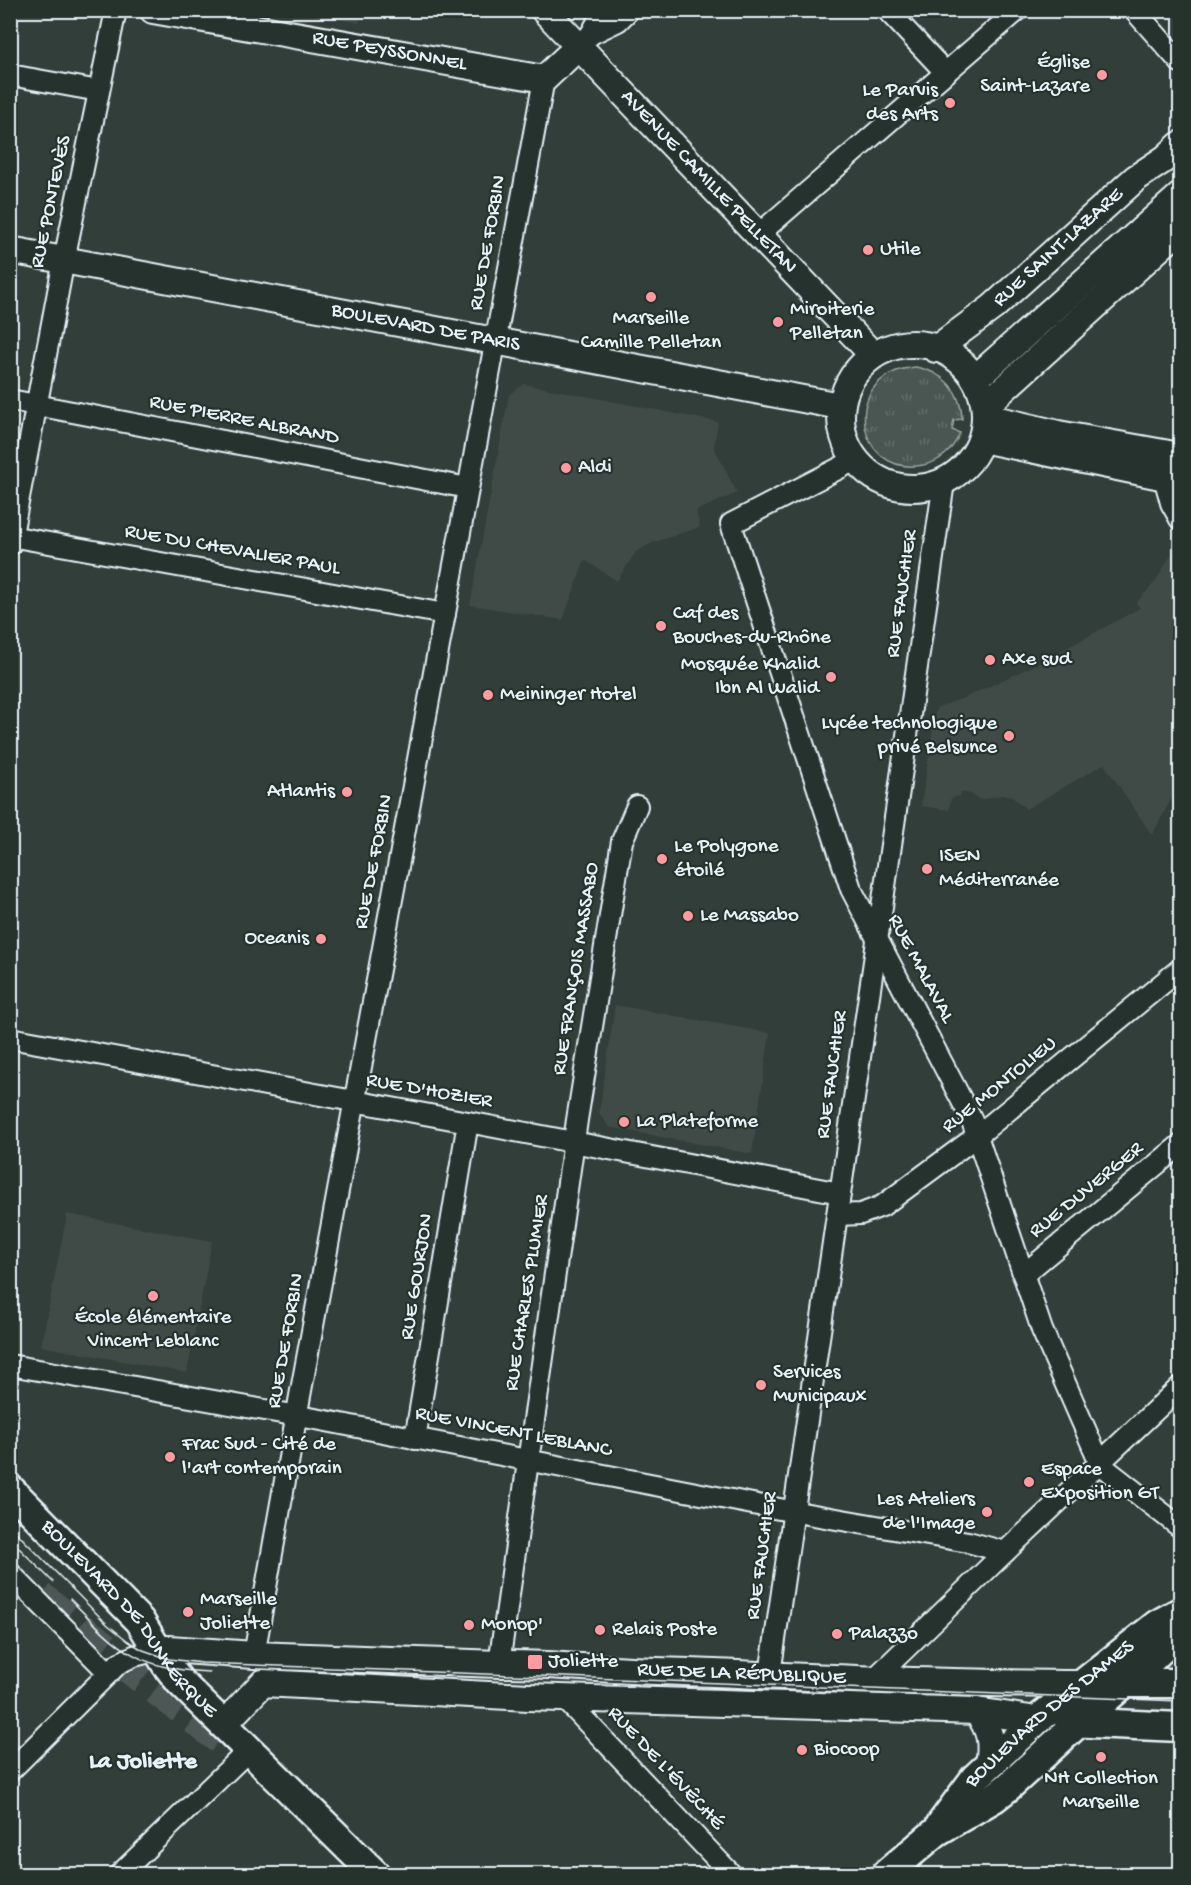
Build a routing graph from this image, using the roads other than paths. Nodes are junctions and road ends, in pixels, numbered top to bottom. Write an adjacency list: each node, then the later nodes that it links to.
1 (116, 10): 14 (street, RUE PONTEVÈS)
2 (153, 10): 13 (street, RUE PEYSSONNEL)
3 (544, 10): 9 (street, AVENUE CAMILLE PELLETAN)
4 (604, 10): 9 (street)
5 (629, 10): 9 (street)
6 (887, 10): 11 (street)
7 (1018, 10): 11 (street)
8 (1134, 10): 10 (street)
9 (585, 40): 13 (street); 18 (street, AVENUE CAMILLE PELLETAN)
10 (1180, 62)
11 (946, 73): 18 (street)
12 (10, 75): 14 (street)
13 (544, 79): 21 (street, RUE DE FORBIN)
14 (99, 91): 20 (street, RUE PONTEVÈS)
15 (1180, 145): 22 (street, RUE SAINT-LAZARE)
16 (1180, 196): 24 (street)
17 (1180, 229): 28 (street)
18 (758, 235): 23 (street, AVENUE CAMILLE PELLETAN)
19 (10, 250): 20 (street, BOULEVARD DE PARIS)
20 (64, 260): 21 (street, BOULEVARD DE PARIS); 26 (street, RUE PONTEVÈS)
21 (495, 342): 27 (street, BOULEVARD DE PARIS); 33 (street, RUE DE FORBIN)
22 (936, 349): 23 (street); 24 (street)
23 (873, 355): 27 (street)
24 (976, 378): 28 (street)
25 (10, 400): 26 (street, RUE PIERRE ALBRAND)
26 (37, 405): 33 (street, RUE PIERRE ALBRAND); 35 (street, RUE PONTEVÈS)
27 (840, 406): 30 (street)
28 (984, 421): 29 (street); 31 (street); 32 (street)
29 (1180, 456)
30 (855, 460): 32 (street); 38 (street, RUE MALAVAL)
31 (1172, 479): 34 (street)
32 (944, 482): 38 (street, RUE FAUCHIER)
33 (468, 488): 36 (street, RUE DE FORBIN)
34 (1180, 519)
35 (11, 539): 36 (street, RUE DU CHEVALIER PAUL)
36 (445, 614): 41 (street, RUE DE FORBIN)
37 (637, 806): 44 (street, RUE FRANÇOIS MASSABO)
38 (877, 939): 43 (street, RUE MALAVAL); 46 (street, RUE FAUCHIER)
39 (1180, 969): 43 (street, RUE MONTOLIEU)
40 (10, 1038): 41 (street, RUE D'HOZIER)
41 (355, 1103): 42 (street, RUE D'HOZIER); 51 (street, RUE DE FORBIN)
42 (468, 1122): 44 (street, RUE D'HOZIER); 52 (street, RUE GOURJON)
43 (977, 1136): 47 (street, RUE MONTOLIEU); 48 (street, RUE MALAVAL)
44 (574, 1143): 46 (street, RUE D'HOZIER); 53 (street, RUE CHARLES PLUMIER)
45 (1180, 1146): 48 (street, RUE DUVERGER)
46 (840, 1193): 47 (street, RUE FAUCHIER)
47 (837, 1215): 56 (street, RUE FAUCHIER)
48 (1023, 1275): 54 (street, RUE MALAVAL)
49 (10, 1365): 51 (street, RUE VINCENT LEBLANC)
50 (1180, 1387): 54 (street)
51 (298, 1416): 52 (street, RUE VINCENT LEBLANC); 63 (street, RUE DE FORBIN)
52 (415, 1439): 53 (street, RUE VINCENT LEBLANC)
53 (527, 1461): 56 (street, RUE VINCENT LEBLANC); 64 (street, RUE CHARLES PLUMIER)
54 (1100, 1463): 57 (street, RUE MALAVAL); 58 (street)
55 (10, 1489): 62 (main road, BOULEVARD DE DUNKERQUE)
56 (794, 1512): 58 (street, RUE VINCENT LEBLANC); 67 (street, RUE FAUCHIER)
57 (1180, 1527)
58 (1005, 1552): 68 (street)
59 (10, 1573): 66 (street)
60 (1180, 1612): 71 (main road, BOULEVARD DES DAMES)
61 (1176, 1636): 65 (main road); 69 (main road, BOULEVARD DES DAMES)
62 (158, 1650): 63 (street, RUE DE LA RÉPUBLIQUE); 66 (street); 76 (main road, BOULEVARD DE DUNKERQUE)
63 (255, 1654): 64 (street, RUE DE LA RÉPUBLIQUE)
64 (499, 1664): 67 (street, RUE DE LA RÉPUBLIQUE)
65 (1180, 1669)
66 (109, 1673): 80 (street)
67 (770, 1674): 68 (street, RUE DE LA RÉPUBLIQUE)
68 (874, 1679): 71 (street, RUE DE LA RÉPUBLIQUE)
69 (1126, 1682): 70 (main road, RUE DE LA RÉPUBLIQUE); 71 (main road, RUE DE LA RÉPUBLIQUE); 75 (main road, BOULEVARD DES DAMES)
70 (1180, 1683)
71 (1083, 1684): 74 (main road, BOULEVARD DES DAMES)
72 (563, 1697): 73 (street, RUE DE LA RÉPUBLIQUE); 76 (street, RUE DE LA RÉPUBLIQUE); 84 (street, RUE DE L'ÉVÊCHÉ)
73 (976, 1711): 74 (street, RUE DE LA RÉPUBLIQUE); 79 (street)
74 (1037, 1720): 75 (main road, RUE DE LA RÉPUBLIQUE); 79 (main road, BOULEVARD DES DAMES)
75 (1078, 1723): 77 (main road, RUE DE LA RÉPUBLIQUE); 81 (main road, BOULEVARD DES DAMES)
76 (224, 1724): 78 (main road, BOULEVARD DE DUNKERQUE)
77 (1180, 1727)
78 (250, 1749): 82 (street); 83 (main road, BOULEVARD DE DUNKERQUE)
79 (989, 1764): 81 (main road, BOULEVARD DES DAMES)
80 (10, 1772)
81 (936, 1832): 85 (main road, BOULEVARD DES DAMES)
82 (122, 1874)
83 (375, 1875)
84 (731, 1875)
85 (886, 1875)

